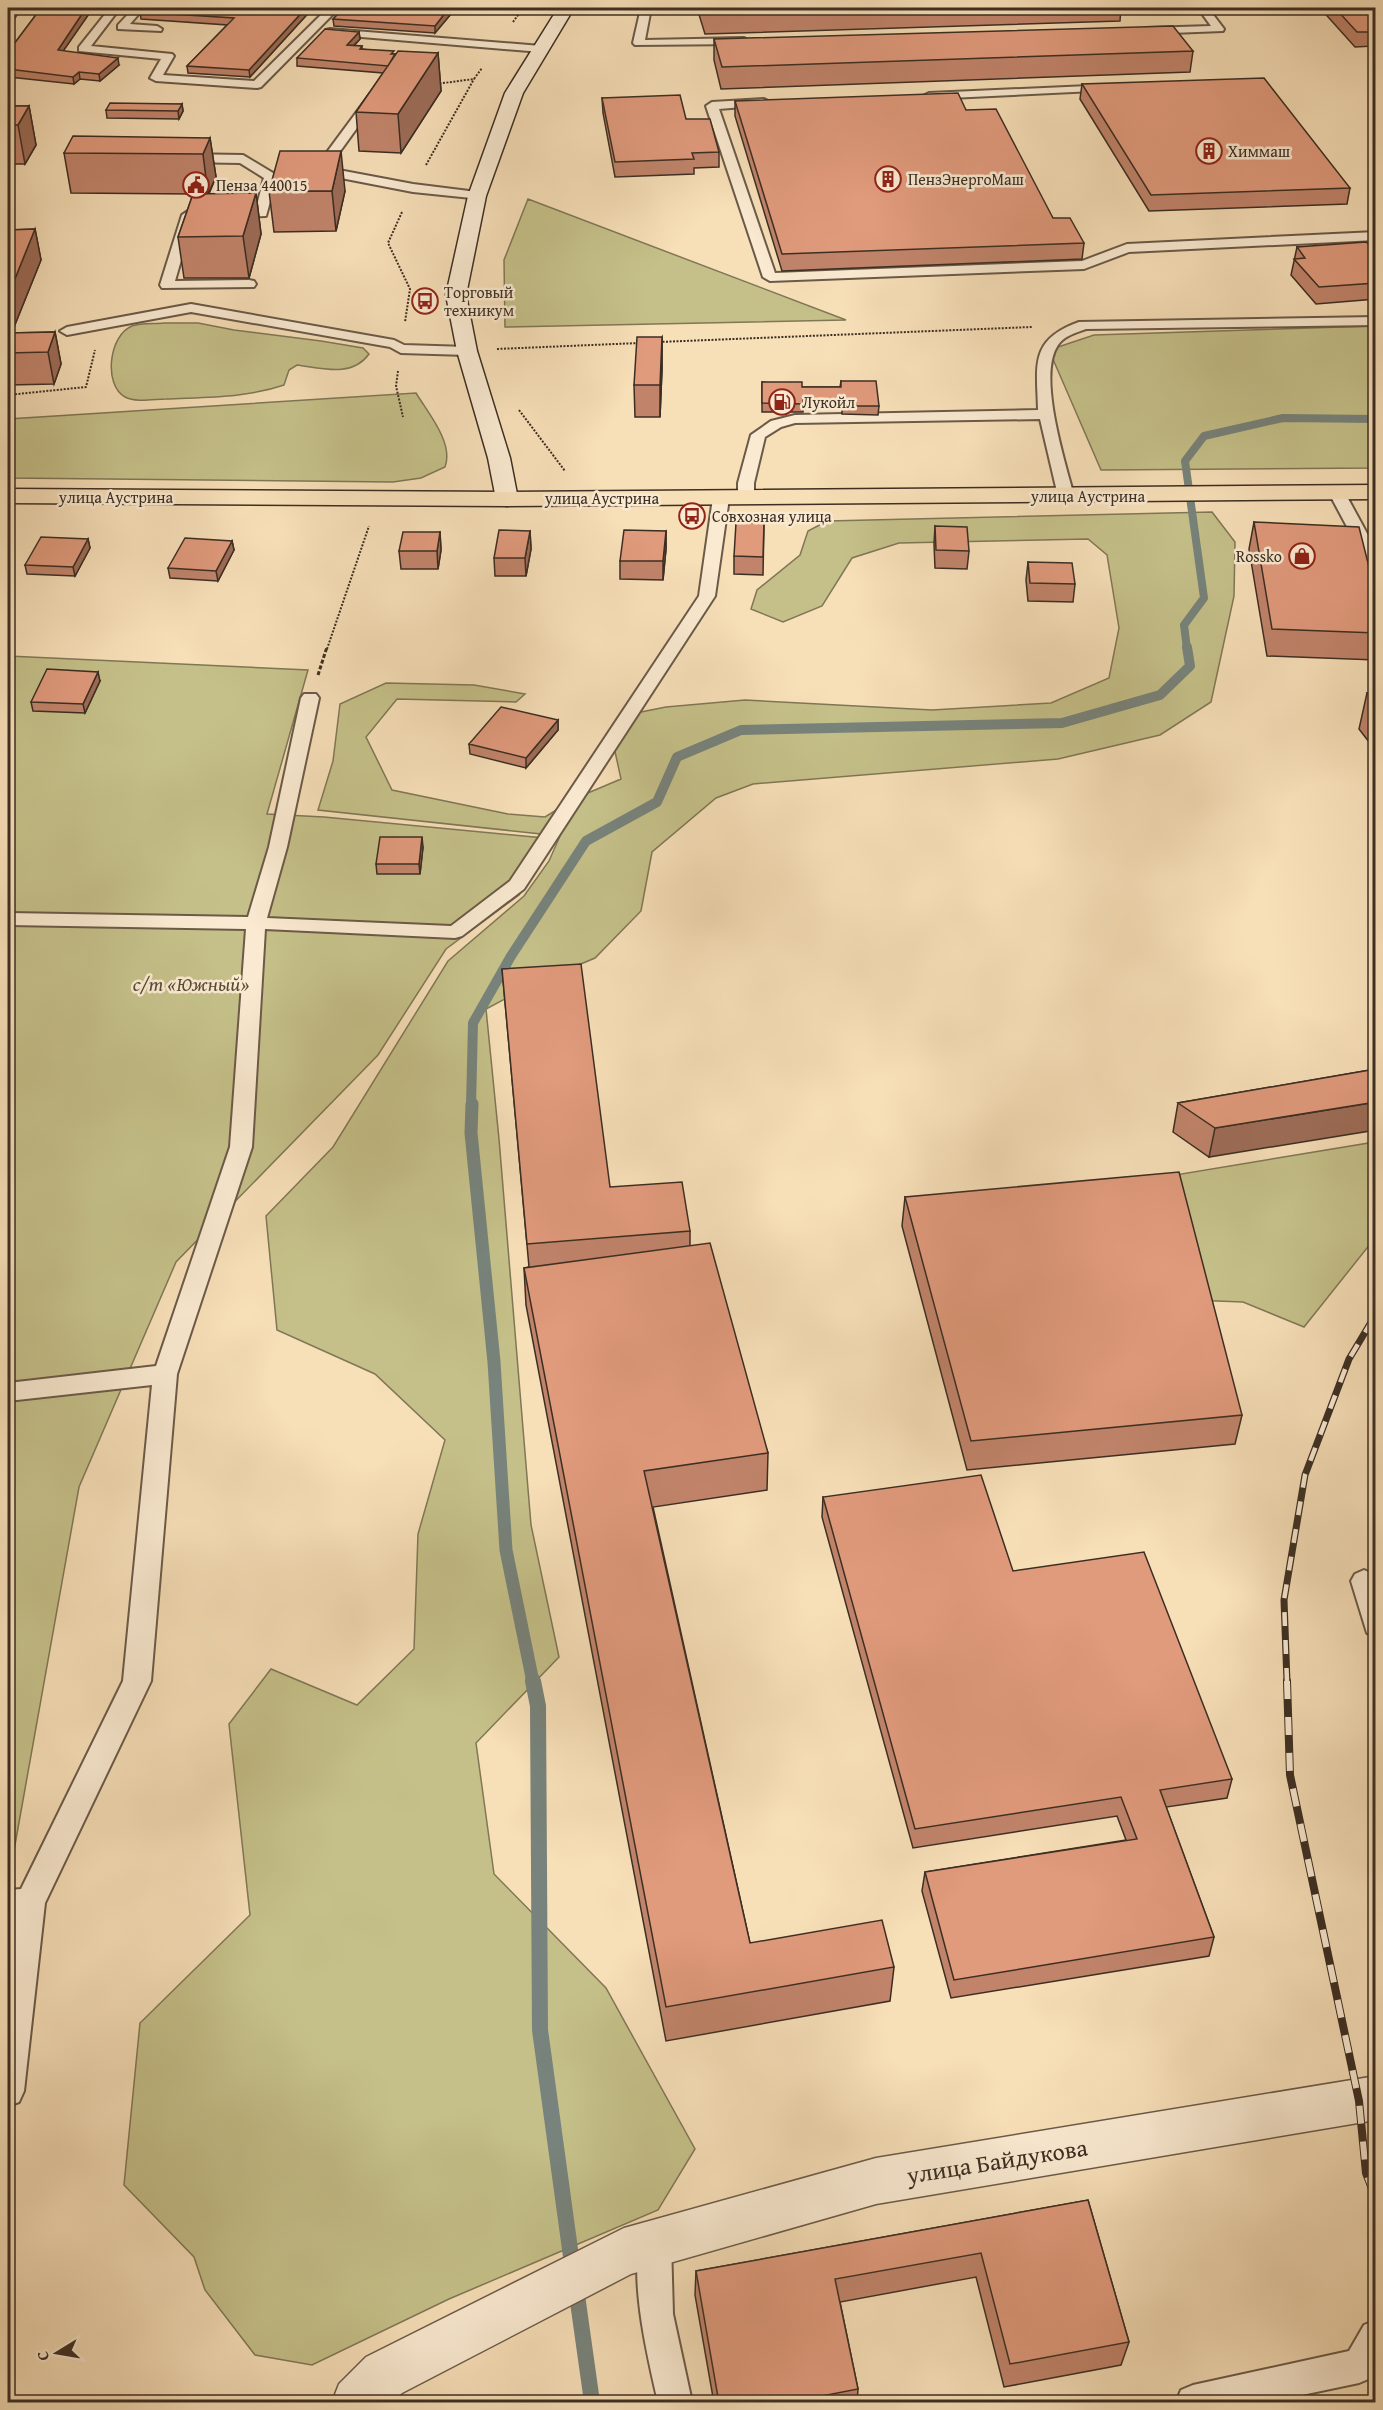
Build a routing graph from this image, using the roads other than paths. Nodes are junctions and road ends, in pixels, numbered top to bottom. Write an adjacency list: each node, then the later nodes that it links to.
1 (15, 8): 8 (lane)
2 (115, 8): 10 (lane)
3 (139, 8): 9 (lane)
4 (334, 8): 10 (lane)
5 (566, 8): 13 (main road)
6 (646, 8): 12 (lane)
7 (1203, 8): 11 (lane)
8 (8, 19)
9 (157, 29)
10 (312, 30): 13 (lane)
11 (1137, 31)
12 (757, 40)
13 (541, 49): 21 (main road)
14 (383, 83): 19 (lane)
15 (1124, 87): 16 (lane)
16 (912, 97)
17 (783, 102): 22 (lane)
18 (174, 158): 20 (lane)
19 (320, 170): 20 (lane); 21 (lane)
20 (271, 177): 23 (lane)
21 (477, 196): 26 (main road)
22 (1376, 236)
23 (249, 284)
24 (1376, 321): 27 (lane)
25 (68, 331): 26 (lane)
26 (467, 351): 34 (main road)
27 (1046, 414): 31 (lane); 33 (lane)
28 (1376, 492): 29 (main road, улица Аустрина)
29 (1336, 493): 31 (main road, улица Аустрина); 35 (lane)
30 (8, 496): 34 (main road, улица Аустрина)
31 (1066, 496): 33 (main road, улица Аустрина)
32 (721, 498): 33 (main road, улица Аустрина); 34 (main road, улица Аустрина); 38 (lane)
33 (746, 498)
34 (507, 499)
35 (1376, 566)
36 (310, 698): 38 (lane)
37 (8, 919): 38 (lane)
38 (256, 922): 39 (lane)
39 (165, 1374): 40 (lane); 43 (lane)
40 (14, 1389)
41 (1364, 1581): 42 (lane)
42 (1376, 1625)
43 (19, 1903): 44 (lane)
44 (8, 2091)
45 (1376, 2098): 46 (main road, улица Байдукова)
46 (640, 2248): 48 (main road, улица Байдукова); 49 (lane)
47 (1376, 2337): 50 (lane)
48 (370, 2389)
49 (675, 2403)
50 (1193, 2403)

